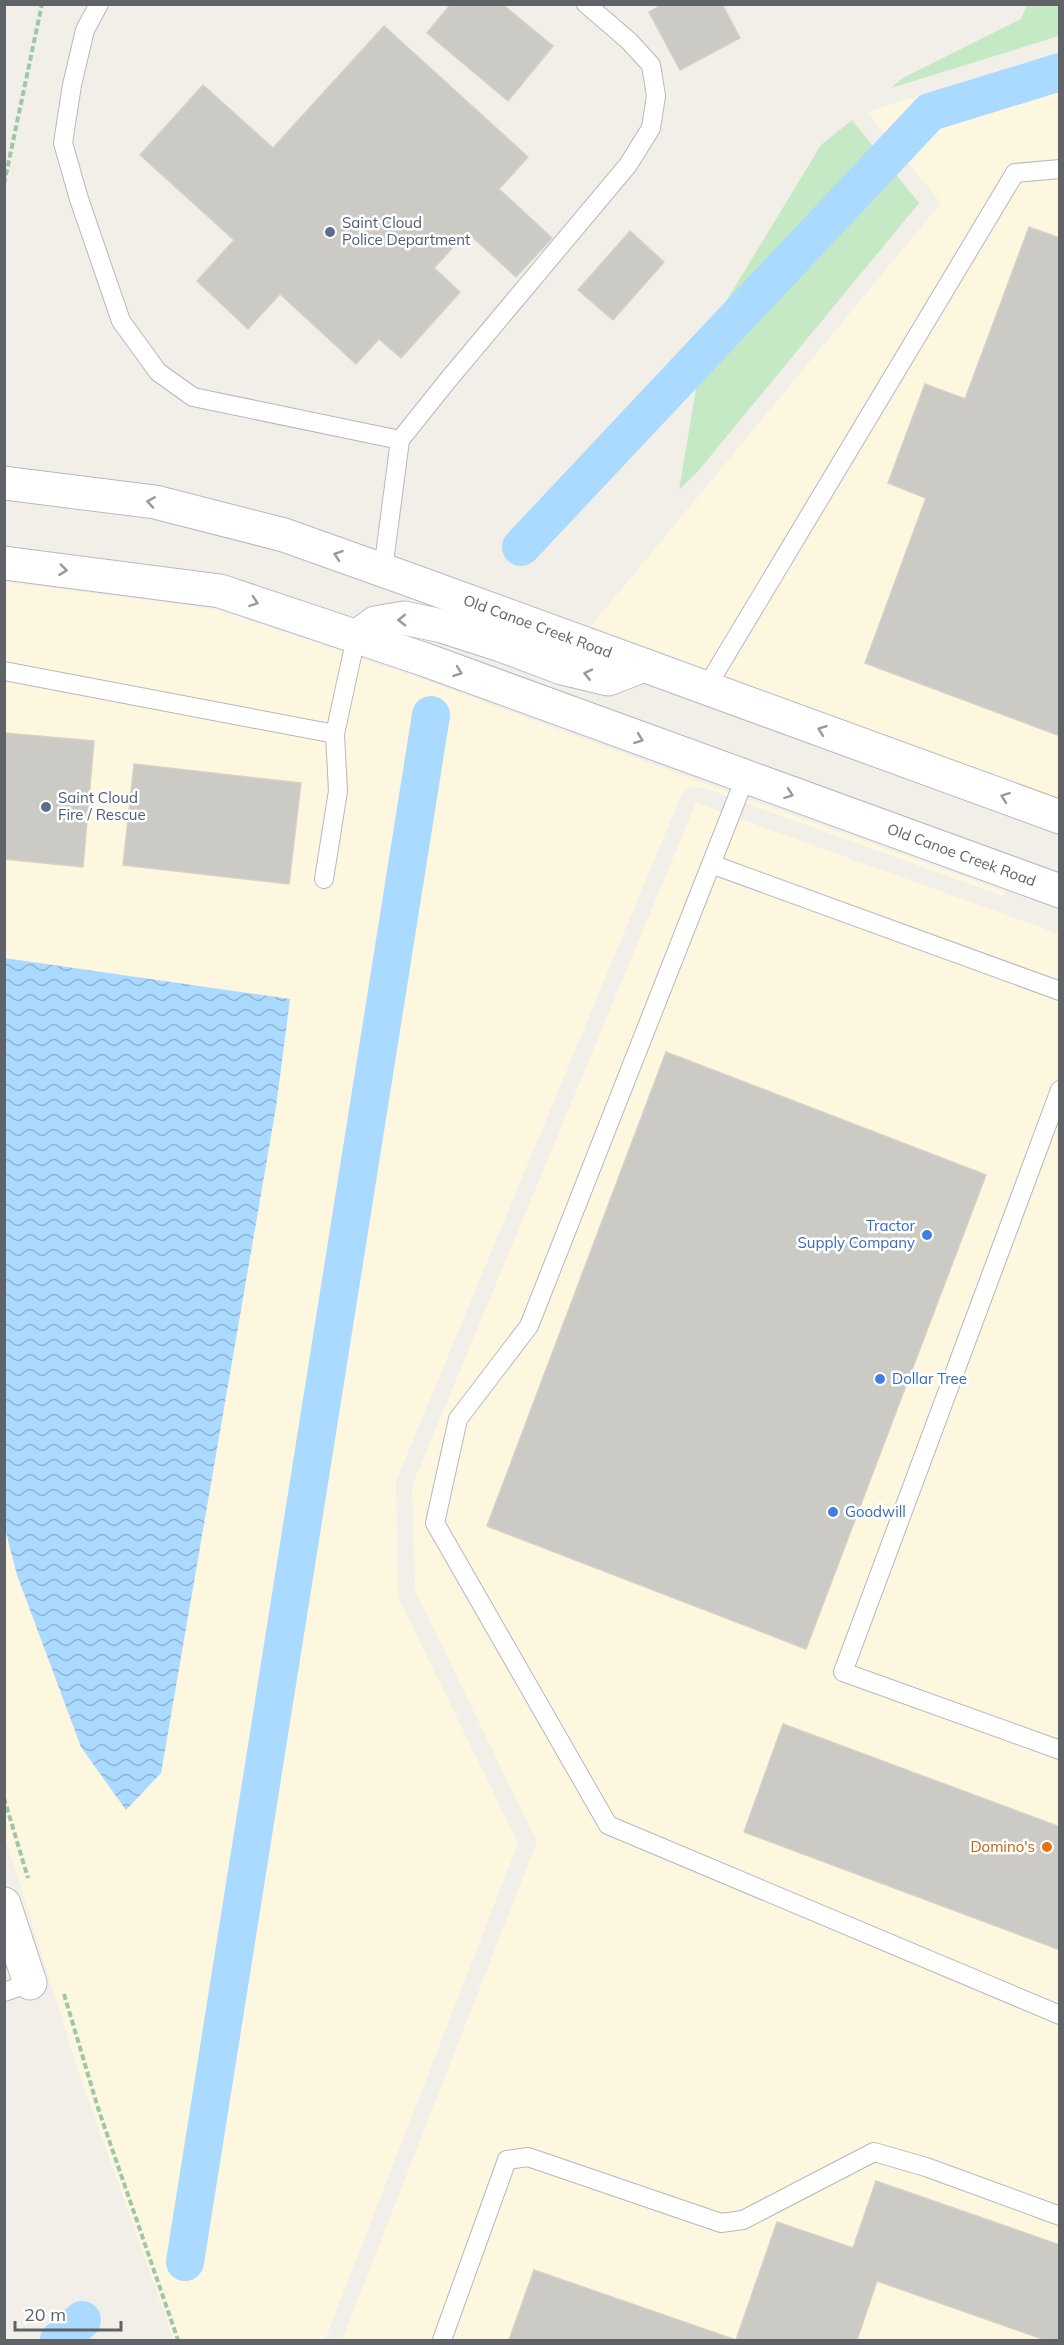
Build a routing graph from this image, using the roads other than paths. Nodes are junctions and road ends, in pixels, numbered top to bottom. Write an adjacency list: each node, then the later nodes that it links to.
1 (99, 4): 4 (lane)
2 (586, 4): 4 (lane)
3 (1059, 169): 11 (lane)
4 (400, 440): 7 (lane)
5 (4, 483): 7 (main road, Old Canoe Creek Road, one-way to 5)
6 (4, 563): 8 (main road, Old Canoe Creek Road, one-way to 8)
7 (383, 570): 9 (main road, Old Canoe Creek Road)
8 (370, 641): 9 (main road, one-way to 8); 12 (lane); 13 (main road, Old Canoe Creek Road, one-way to 13)
9 (644, 665): 11 (main road, Old Canoe Creek Road)
10 (4, 671): 12 (lane)
11 (706, 688): 14 (main road, Old Canoe Creek Road, one-way to 11)
12 (335, 734): 16 (lane)
13 (745, 778): 15 (lane); 17 (main road, Old Canoe Creek Road, one-way to 17)
14 (1059, 817)
15 (711, 864): 20 (lane); 25 (lane)
16 (324, 879)
17 (1025, 879): 18 (main road); 19 (main road, Old Canoe Creek Road)
18 (1059, 879)
19 (1059, 891)
20 (1059, 991)
21 (1059, 1090): 22 (lane)
22 (1059, 1750)
23 (4, 1904): 24 (main road)
24 (32, 1987)
25 (1059, 2015)
26 (1059, 2216): 27 (lane)
27 (442, 2340)

